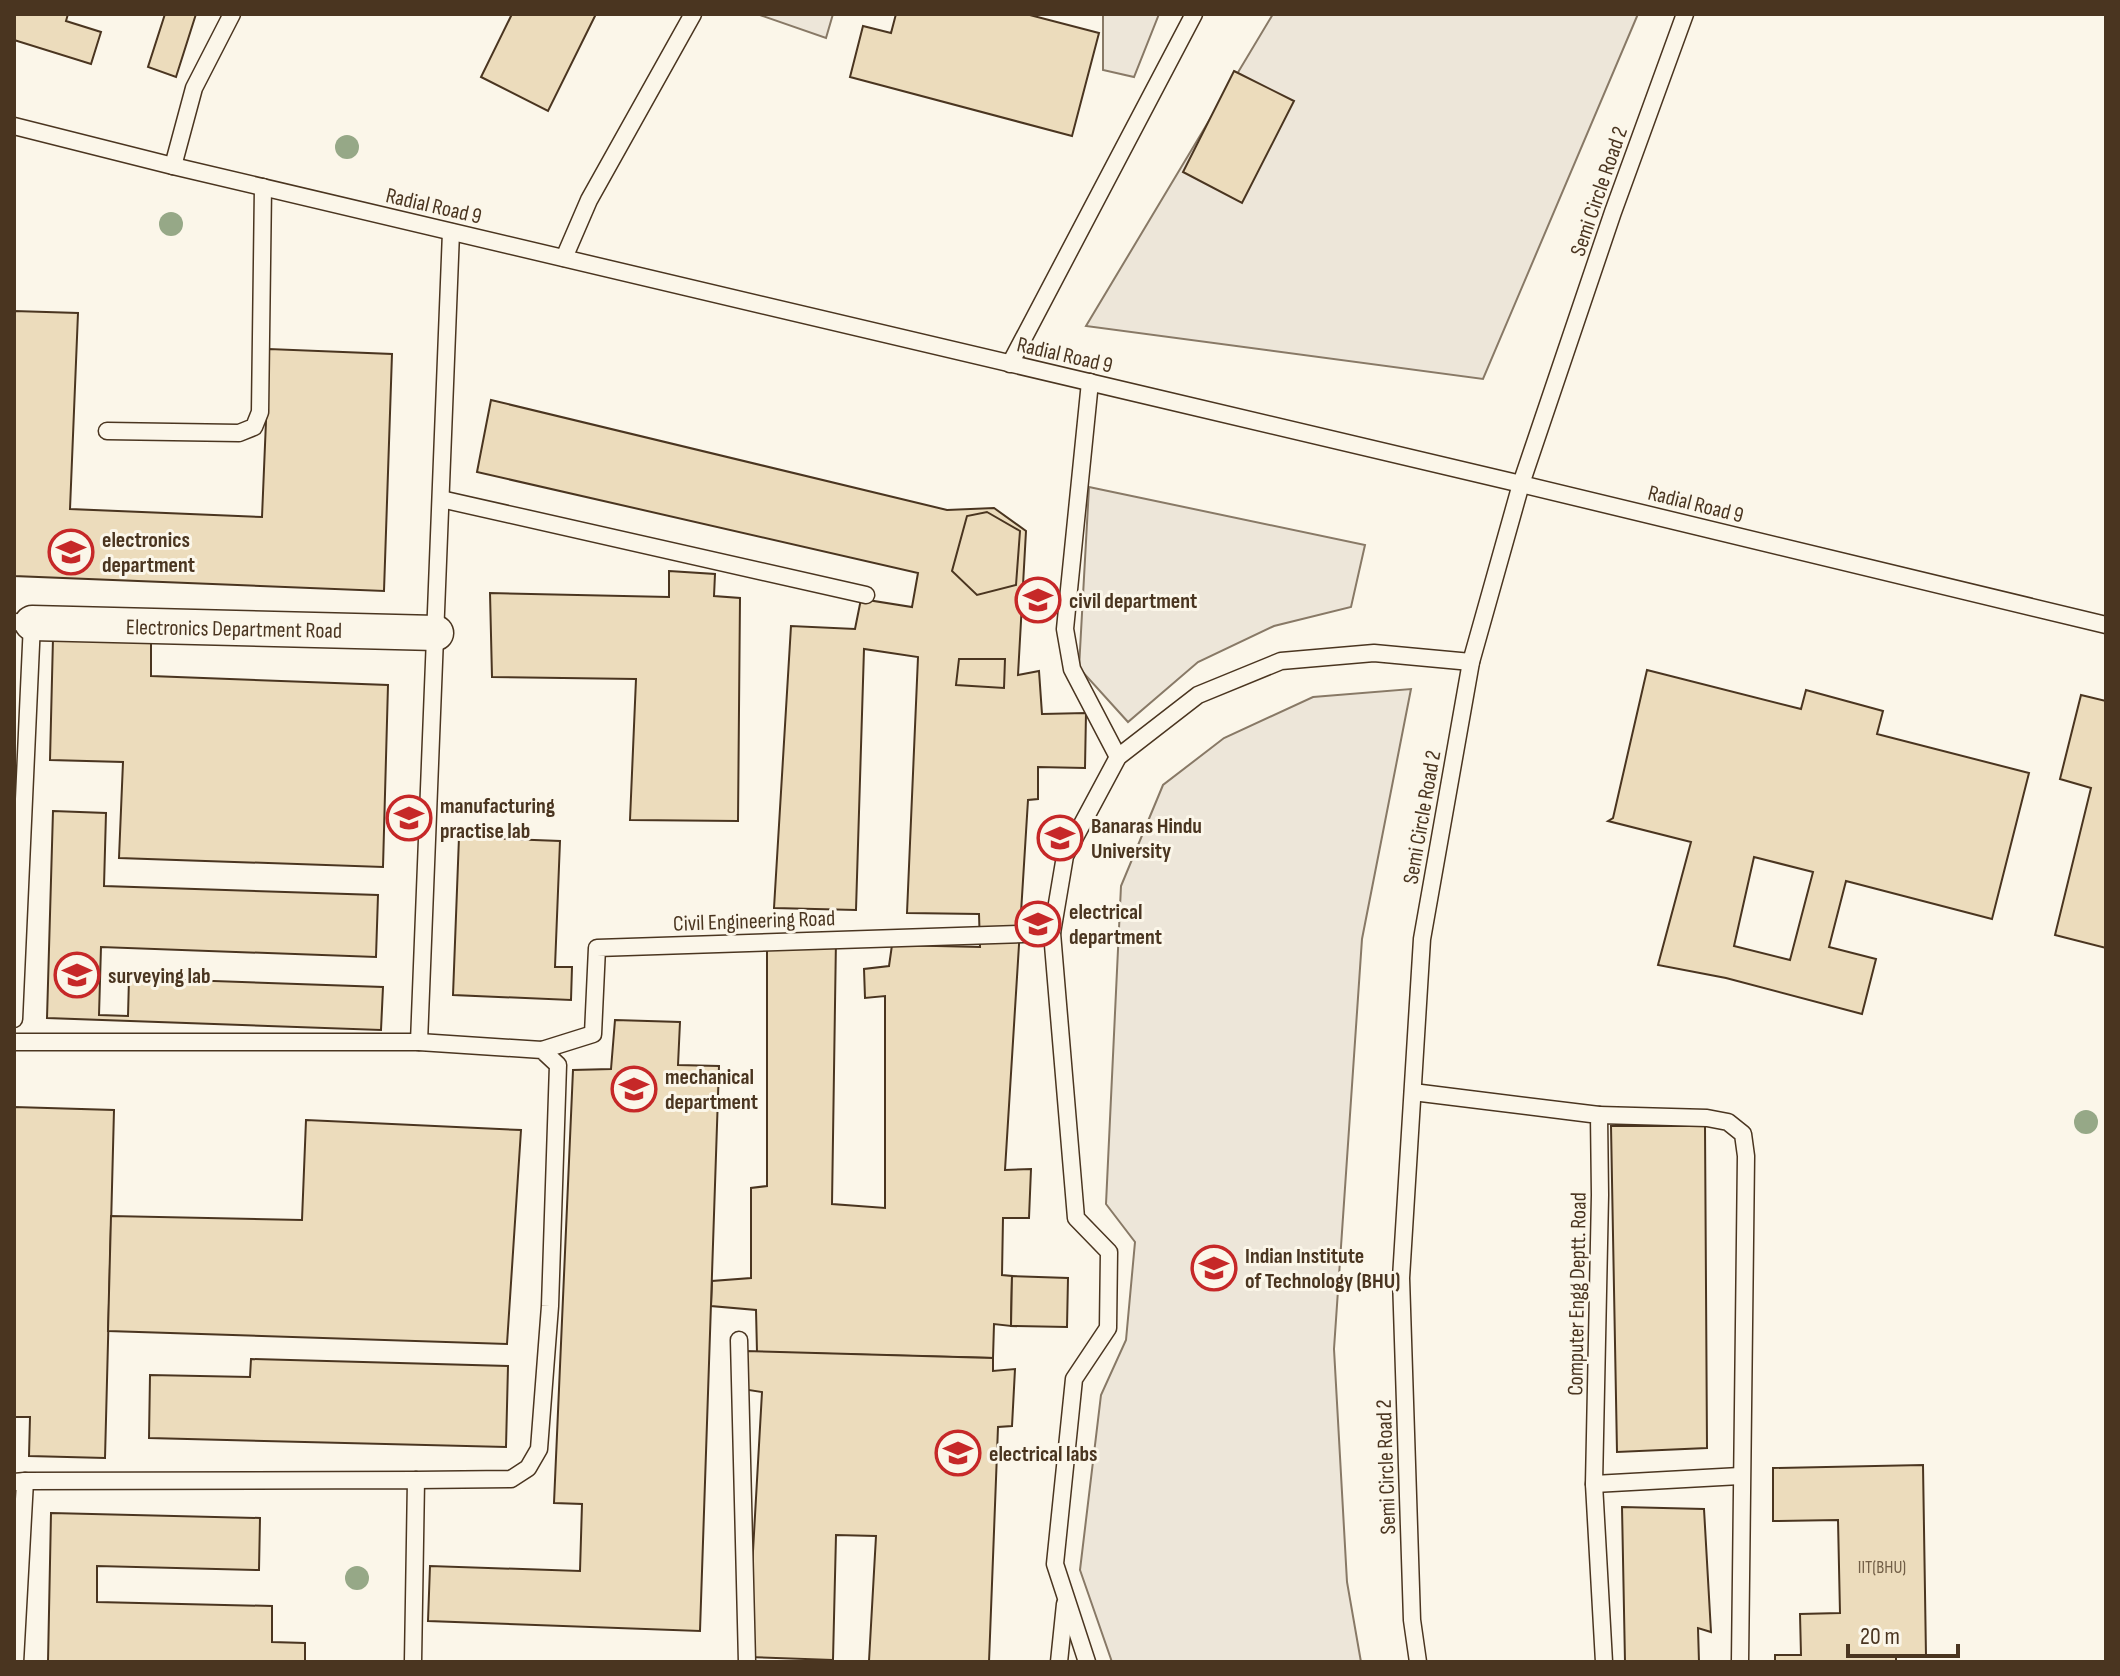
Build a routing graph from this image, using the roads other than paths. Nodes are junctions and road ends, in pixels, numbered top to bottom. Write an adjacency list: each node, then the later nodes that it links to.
1 (232, 14): 6 (lane)
2 (693, 14): 9 (lane)
3 (1194, 14): 10 (lane)
4 (1685, 14): 13 (lane, Semi Circle Road 2)
5 (14, 126): 6 (lane, Radial Road 9)
6 (173, 166): 7 (lane, Radial Road 9)
7 (263, 187): 8 (lane, Radial Road 9); 12 (lane)
8 (451, 232): 9 (lane, Radial Road 9); 14 (lane)
9 (564, 258): 10 (lane, Radial Road 9)
10 (1010, 364): 11 (lane, Radial Road 9)
11 (1090, 382): 13 (lane, Radial Road 9); 20 (lane)
12 (107, 431)
13 (1521, 484): 17 (lane, Radial Road 9); 19 (lane, Semi Circle Road 2)
14 (441, 499): 15 (lane); 18 (lane)
15 (866, 595)
16 (23, 622): 18 (street, Electronics Department Road); 21 (lane)
17 (2106, 625)
18 (436, 633): 25 (lane)
19 (1471, 662): 20 (lane); 27 (lane, Semi Circle Road 2)
20 (1118, 757): 22 (lane)
21 (19, 788): 23 (lane)
22 (1052, 933): 26 (lane, Civil Engineering Road); 34 (lane)
23 (14, 1019)
24 (14, 1042): 25 (lane)
25 (419, 1042): 26 (lane)
26 (542, 1050): 31 (lane)
27 (1413, 1092): 28 (lane); 40 (lane, Semi Circle Road 2)
28 (1599, 1115): 30 (lane); 33 (lane, Computer Engg Deptt. Road)
29 (739, 1340): 37 (lane)
30 (1740, 1476): 33 (lane); 42 (lane)
31 (416, 1480): 32 (lane); 36 (lane)
32 (20, 1482): 35 (lane)
33 (1594, 1484): 41 (lane, Computer Engg Deptt. Road)
34 (1066, 1598): 38 (lane); 39 (lane)
35 (15, 1662)
36 (413, 1662)
37 (747, 1662)
38 (1059, 1662)
39 (1087, 1662)
40 (1418, 1662)
41 (1604, 1662)
42 (1740, 1662)

